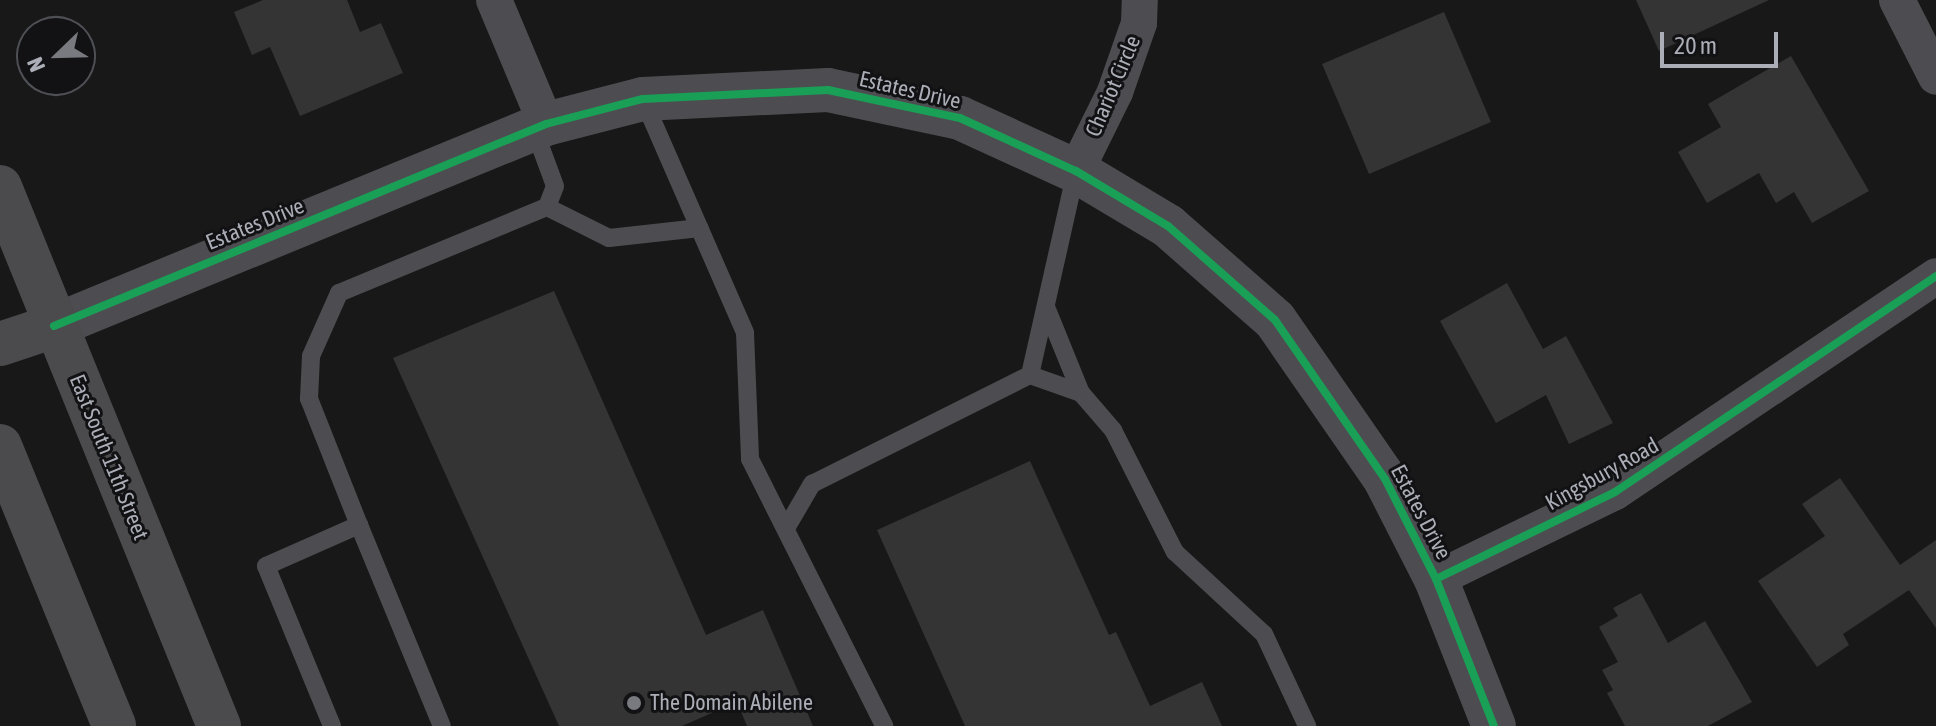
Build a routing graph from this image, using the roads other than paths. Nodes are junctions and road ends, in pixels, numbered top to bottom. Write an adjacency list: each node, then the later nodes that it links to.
1 (494, 0): 6 (street)
2 (1140, 0): 7 (street, Chariot Circle)
3 (1897, 0): 4 (street)
4 (1936, 77)
5 (643, 99): 6 (street, Estates Drive); 7 (street, Estates Drive); 10 (lane)
6 (540, 126): 9 (lane); 13 (street, Estates Drive)
7 (1076, 171): 12 (lane); 20 (street, Estates Drive)
8 (0, 187): 13 (main road, East South 11th Street)
9 (547, 207): 10 (lane); 18 (lane)
10 (699, 228): 19 (lane)
11 (1936, 276): 20 (street, Kingsbury Road)
12 (1046, 307): 15 (lane); 16 (lane)
13 (54, 326): 14 (main road); 22 (main road, East South 11th Street)
14 (0, 344)
15 (1030, 375): 16 (lane); 19 (lane)
16 (1081, 393): 26 (lane)
17 (0, 446): 21 (main road)
18 (359, 525): 23 (lane); 24 (lane)
19 (788, 525): 25 (lane)
20 (1436, 579): 27 (street, Estates Drive)
21 (114, 726)
22 (219, 726)
23 (332, 726)
24 (442, 726)
25 (884, 726)
26 (1307, 726)
27 (1494, 726)

